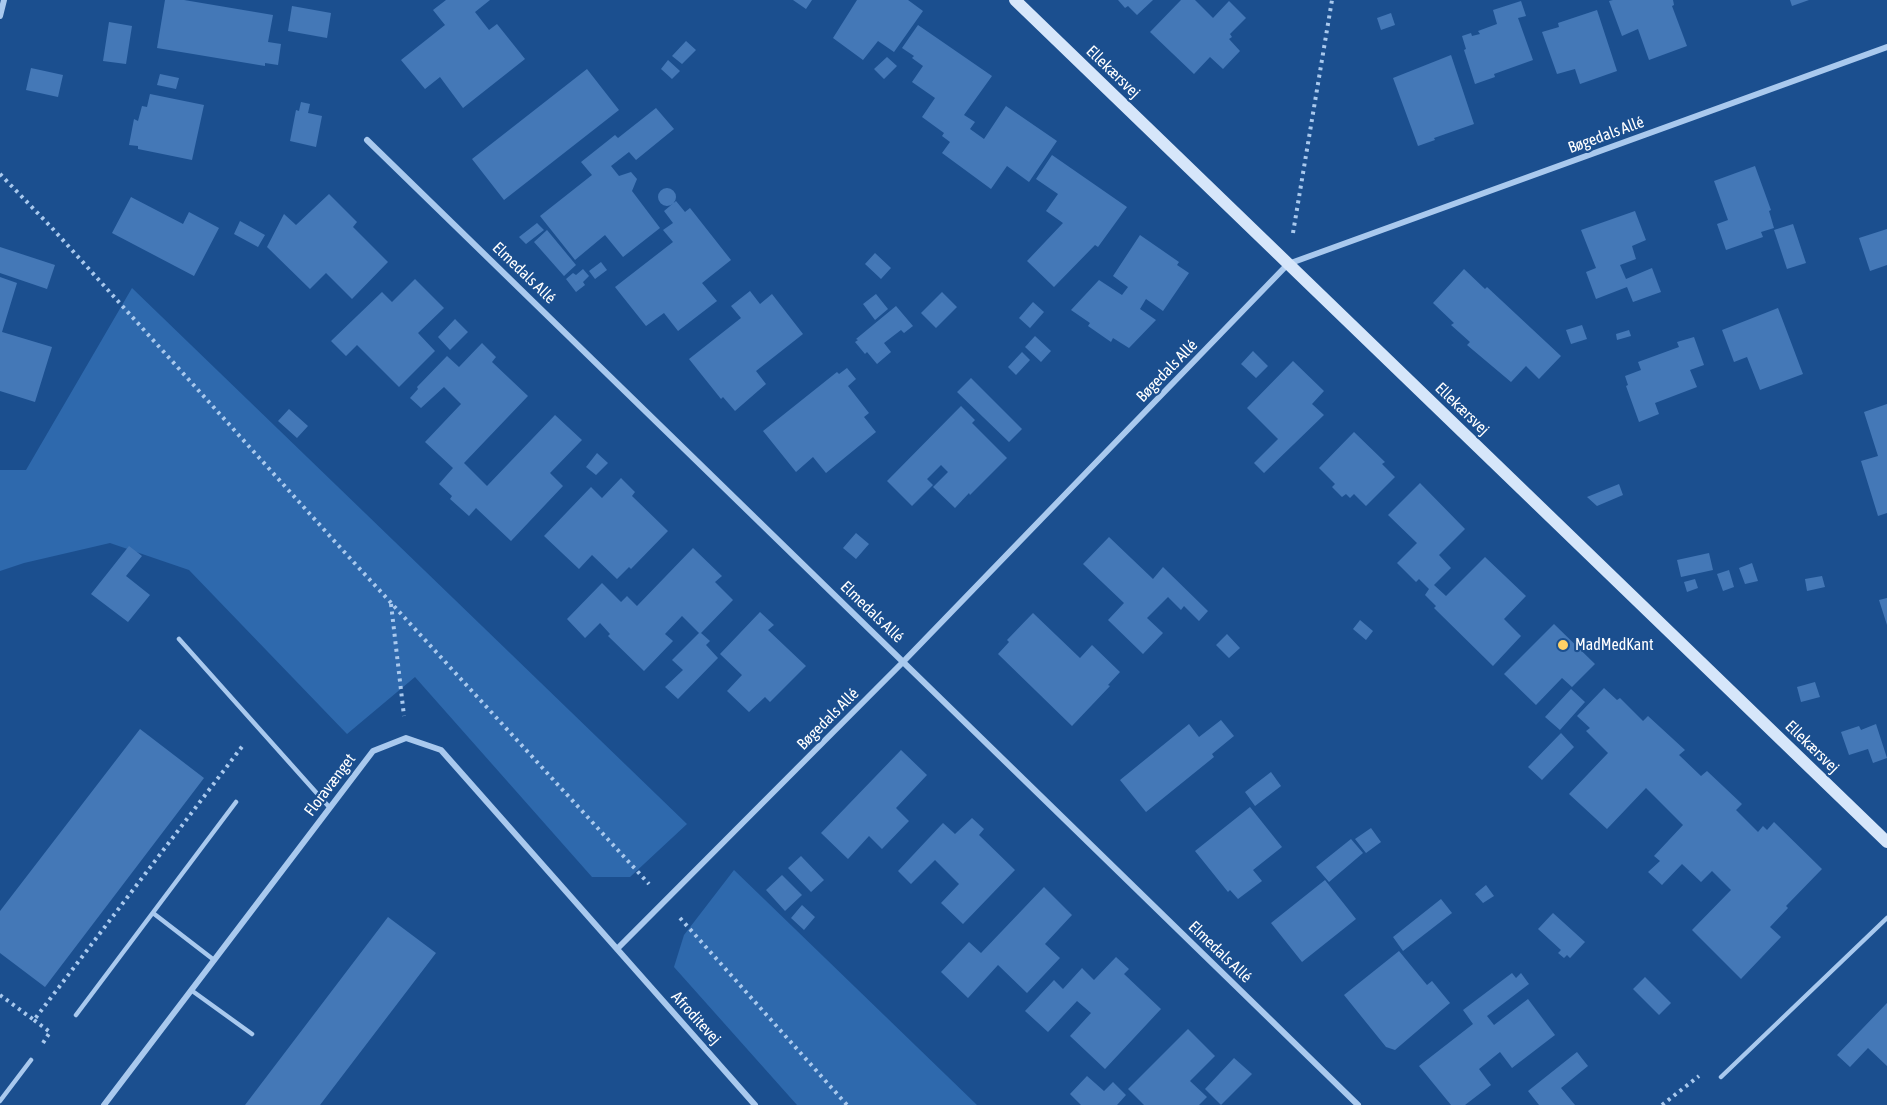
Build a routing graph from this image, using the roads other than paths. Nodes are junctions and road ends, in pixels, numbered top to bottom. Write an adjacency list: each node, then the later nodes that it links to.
1 (4, 0): 3 (street)
2 (1015, 0): 6 (street, Ellekærsvej)
3 (0, 16)
4 (1887, 47): 6 (street, Bøgedals Allé)
5 (367, 140): 8 (street, Elmedals Allé)
6 (1288, 264): 8 (street, Bøgedals Allé); 11 (street, Ellekærsvej)
7 (179, 639): 10 (lane)
8 (903, 662): 14 (street, Bøgedals Allé); 24 (street, Elmedals Allé)
9 (236, 802): 12 (lane)
10 (330, 808): 14 (street, Floravænget); 15 (street, Floravænget)
11 (1887, 842)
12 (153, 913): 15 (lane); 17 (lane)
13 (1887, 918): 20 (lane)
14 (617, 949): 23 (street, Afroditevej)
15 (214, 960): 16 (street, Floravænget)
16 (191, 990): 18 (lane); 22 (street, Floravænget)
17 (76, 1015)
18 (252, 1034)
19 (31, 1060): 21 (lane)
20 (1721, 1077)
21 (0, 1101)
22 (104, 1105)
23 (755, 1105)
24 (1358, 1105)

